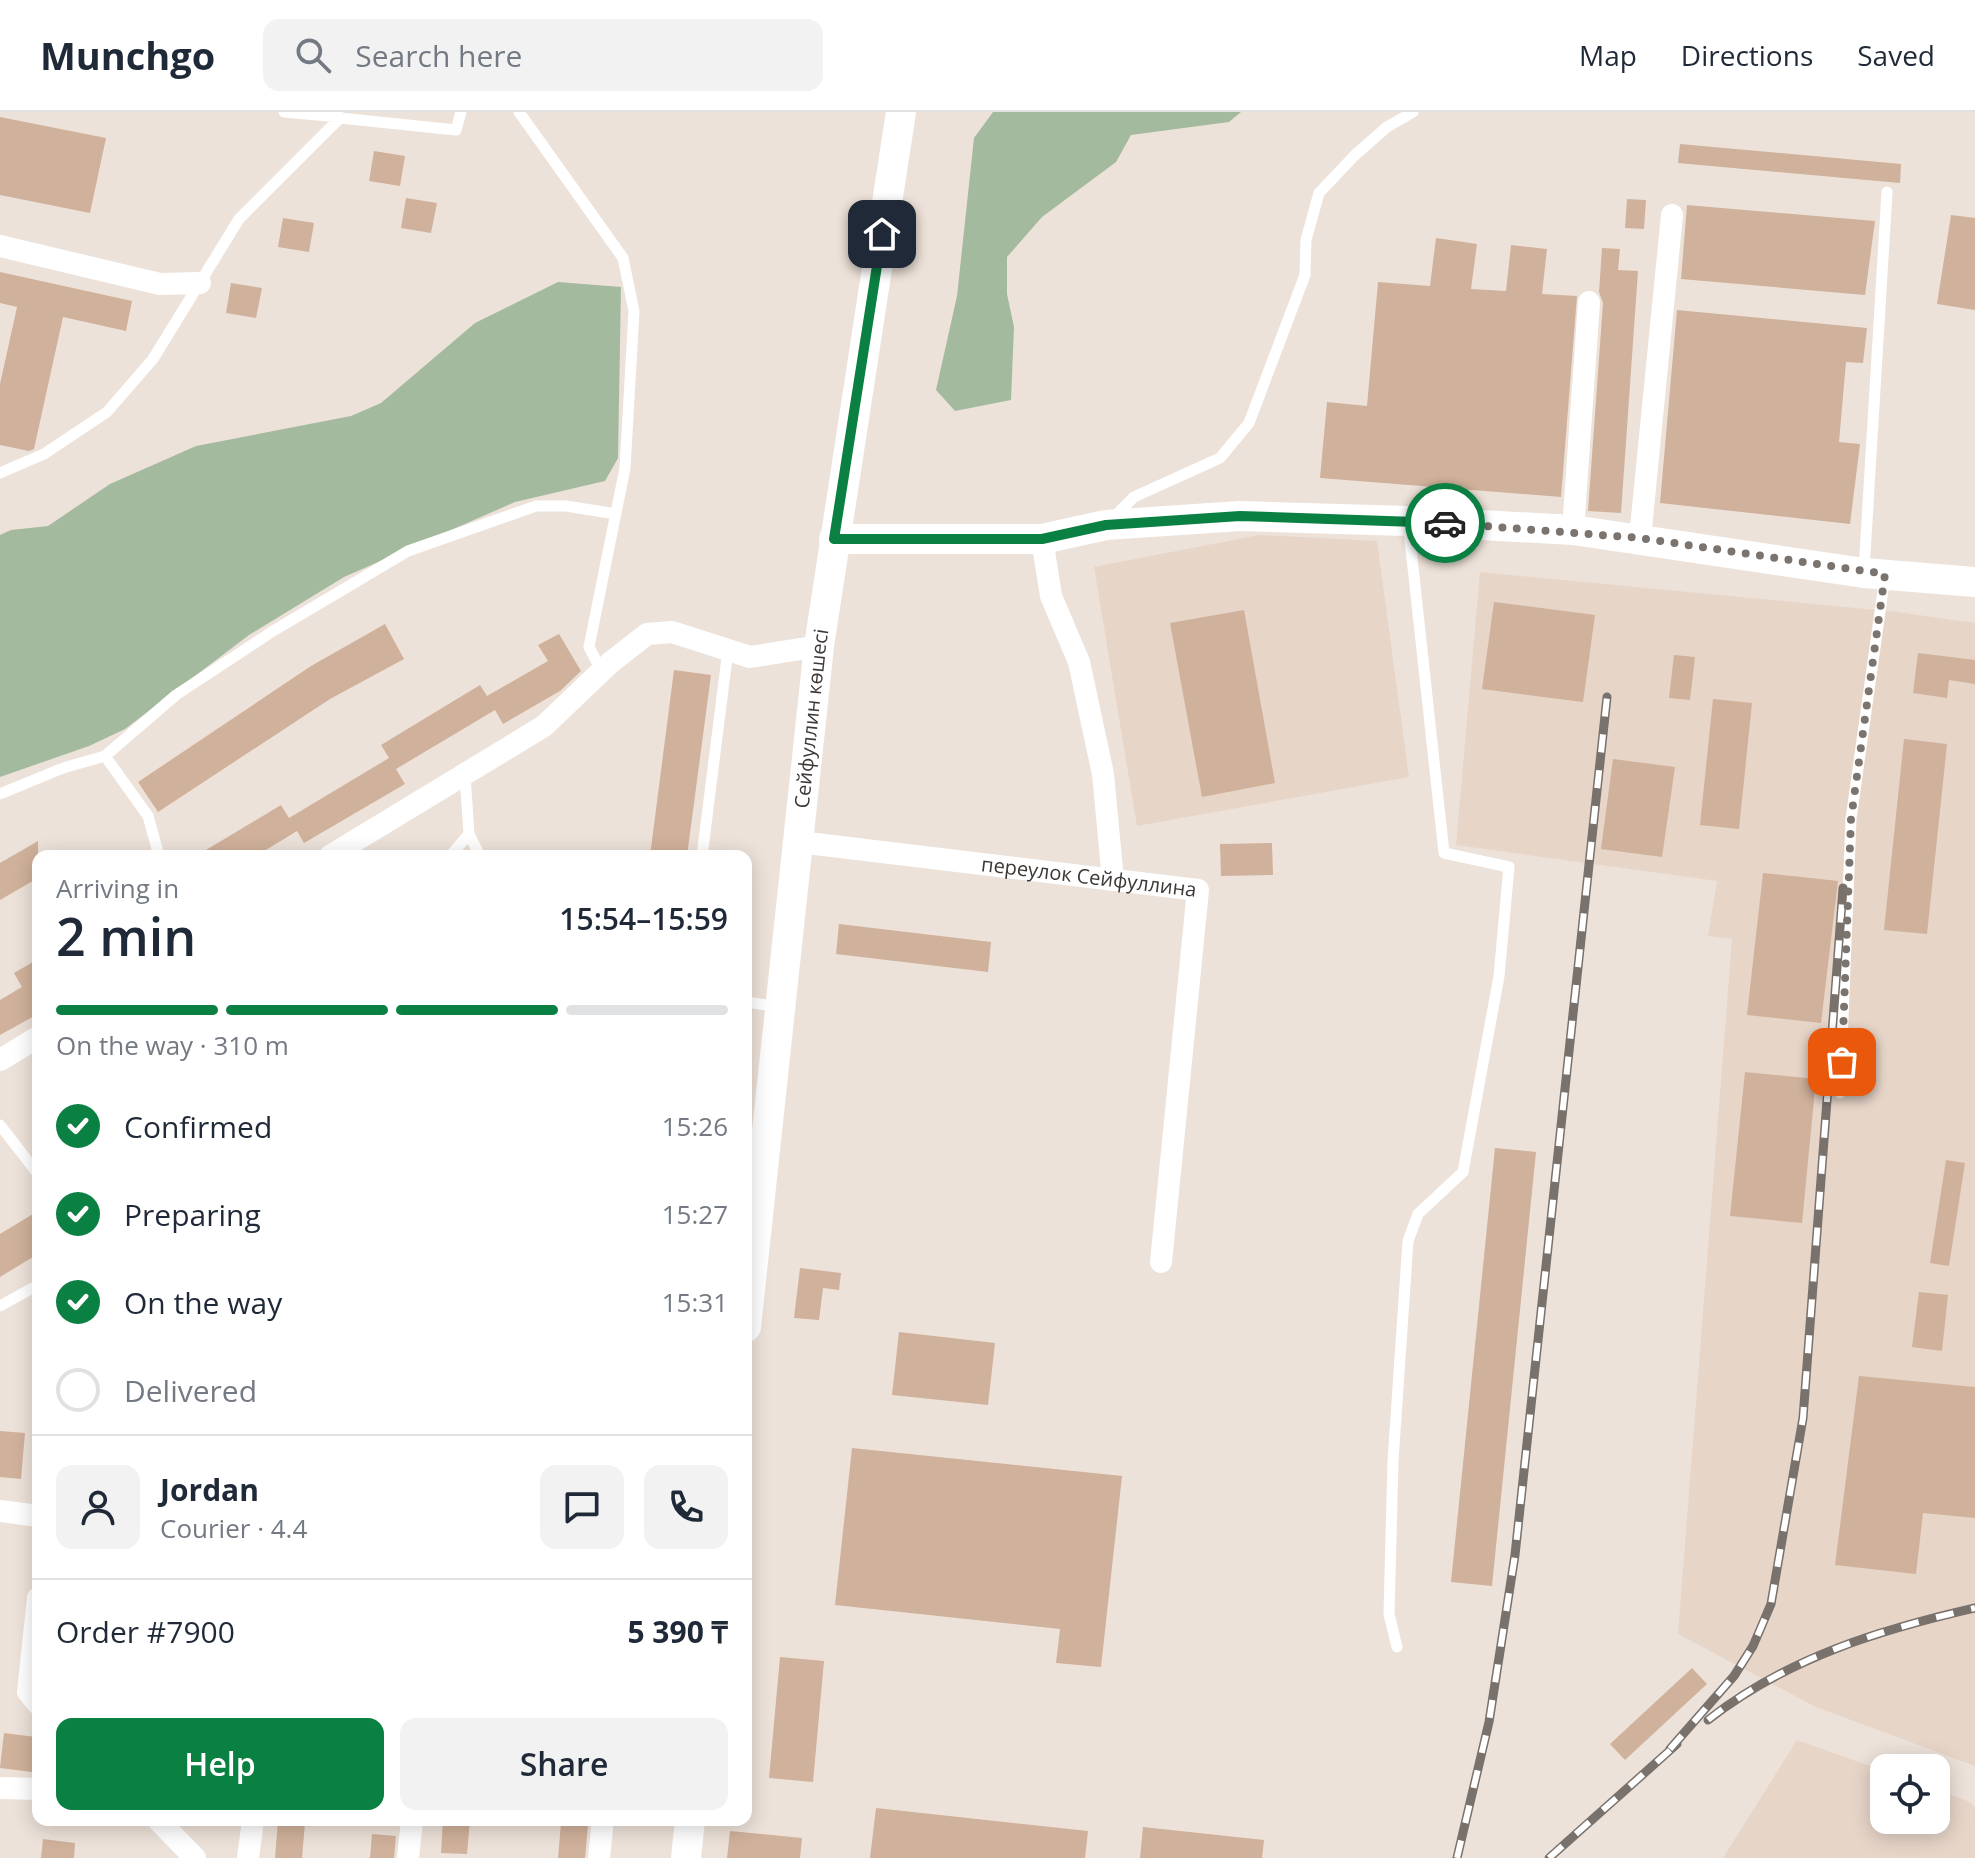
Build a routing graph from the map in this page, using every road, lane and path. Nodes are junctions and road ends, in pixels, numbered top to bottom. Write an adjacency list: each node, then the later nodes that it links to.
1 (284, 112): 6 (lane)
2 (461, 112): 6 (lane)
3 (519, 112): 13 (lane)
4 (901, 112): 18 (main road, Сейфуллин көшесі)
5 (1413, 112): 15 (lane)
6 (340, 115): 10 (lane)
7 (1887, 192): 20 (lane)
8 (1672, 215): 17 (street)
9 (0, 246): 10 (street)
10 (200, 283): 12 (lane)
11 (1589, 302): 16 (street)
12 (0, 473)
13 (616, 514): 24 (lane); 25 (lane)
14 (1408, 521): 15 (main road); 16 (main road); 49 (lane)
15 (1106, 525): 19 (main road)
16 (1573, 530): 17 (main road)
17 (1640, 538): 20 (main road)
18 (834, 539): 19 (main road); 22 (main road, Сейфуллин көшесі)
19 (1042, 539): 35 (street)
20 (1875, 574): 21 (main road); 40 (lane)
21 (1975, 582)
22 (819, 646): 23 (street); 29 (main road, Сейфуллин көшесі)
23 (728, 650): 24 (street); 34 (lane)
24 (602, 672): 26 (street)
25 (105, 756): 27 (lane); 30 (lane)
26 (465, 774): 28 (lane); 31 (street)
27 (0, 794)
28 (469, 834): 32 (lane); 33 (lane)
29 (799, 842): 35 (street, переулок Сейфуллина); 37 (main road, Сейфуллин көшесі)
30 (157, 850)
31 (340, 850)
32 (455, 850)
33 (477, 850)
34 (703, 850)
35 (1113, 880): 43 (street, переулок Сейфуллина)
36 (752, 1003): 37 (lane)
37 (781, 1007): 44 (main road, Сейфуллин көшесі)
38 (32, 1041): 39 (street)
39 (0, 1060)
40 (1840, 1093)
41 (0, 1125): 42 (lane)
42 (32, 1166)
43 (1161, 1262)
44 (752, 1266)
45 (32, 1288): 46 (lane)
46 (0, 1306)
47 (0, 1511): 48 (street)
48 (32, 1515)
49 (1397, 1647)
50 (32, 1654): 51 (street)
51 (32, 1697)
52 (0, 1788): 53 (street)
53 (32, 1789)
54 (164, 1826): 59 (street)
55 (252, 1826): 60 (street)
56 (411, 1826): 61 (street)
57 (602, 1826): 62 (street)
58 (689, 1826): 63 (main road)
59 (195, 1858)
60 (248, 1858)
61 (408, 1858)
62 (599, 1858)
63 (686, 1858)

